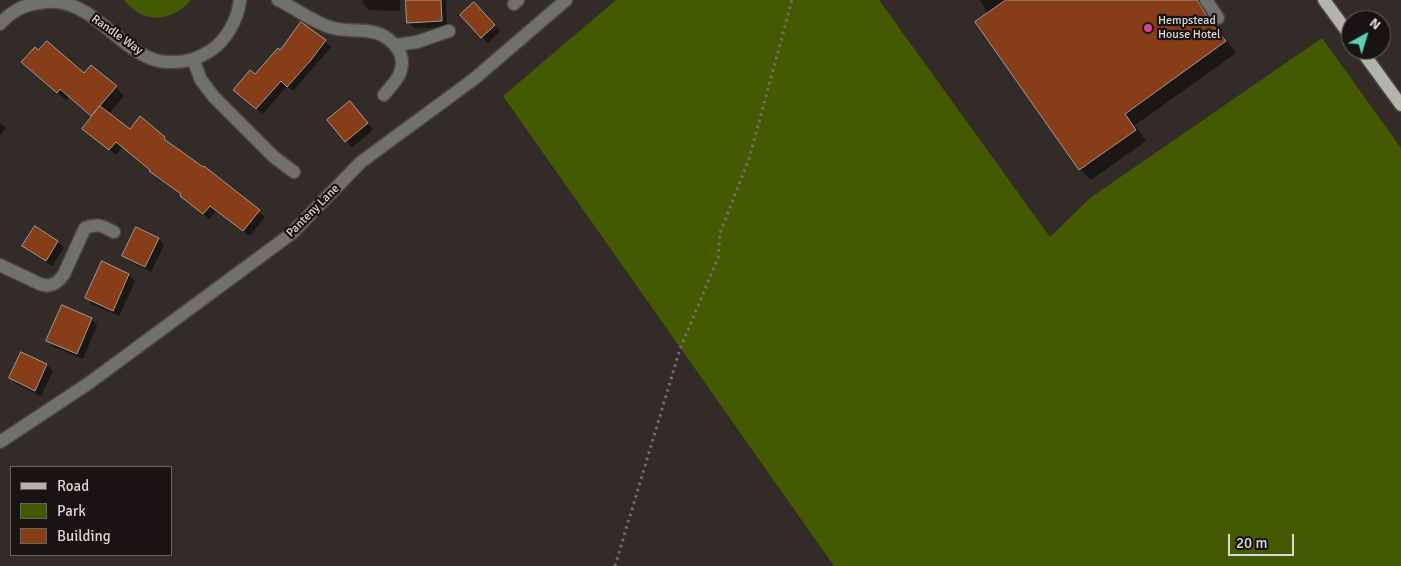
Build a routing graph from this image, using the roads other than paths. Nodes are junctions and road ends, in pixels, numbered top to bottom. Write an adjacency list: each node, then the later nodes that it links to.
1 (240, 0): 12 (street, Randle Way)
2 (278, 0): 11 (street)
3 (566, 0): 19 (street, Panteny Lane)
4 (1206, 0): 7 (street)
5 (1324, 0): 8 (main road)
6 (23, 3): 9 (street, Randle Way); 12 (street, Randle Way)
7 (1218, 18)
8 (1341, 23)
9 (0, 24)
10 (449, 31): 11 (street)
11 (396, 45): 14 (street)
12 (193, 59): 16 (street)
13 (1367, 60): 15 (main road)
14 (384, 95)
15 (1401, 105)
16 (294, 172)
17 (114, 232): 18 (street)
18 (0, 265)
19 (0, 442)

